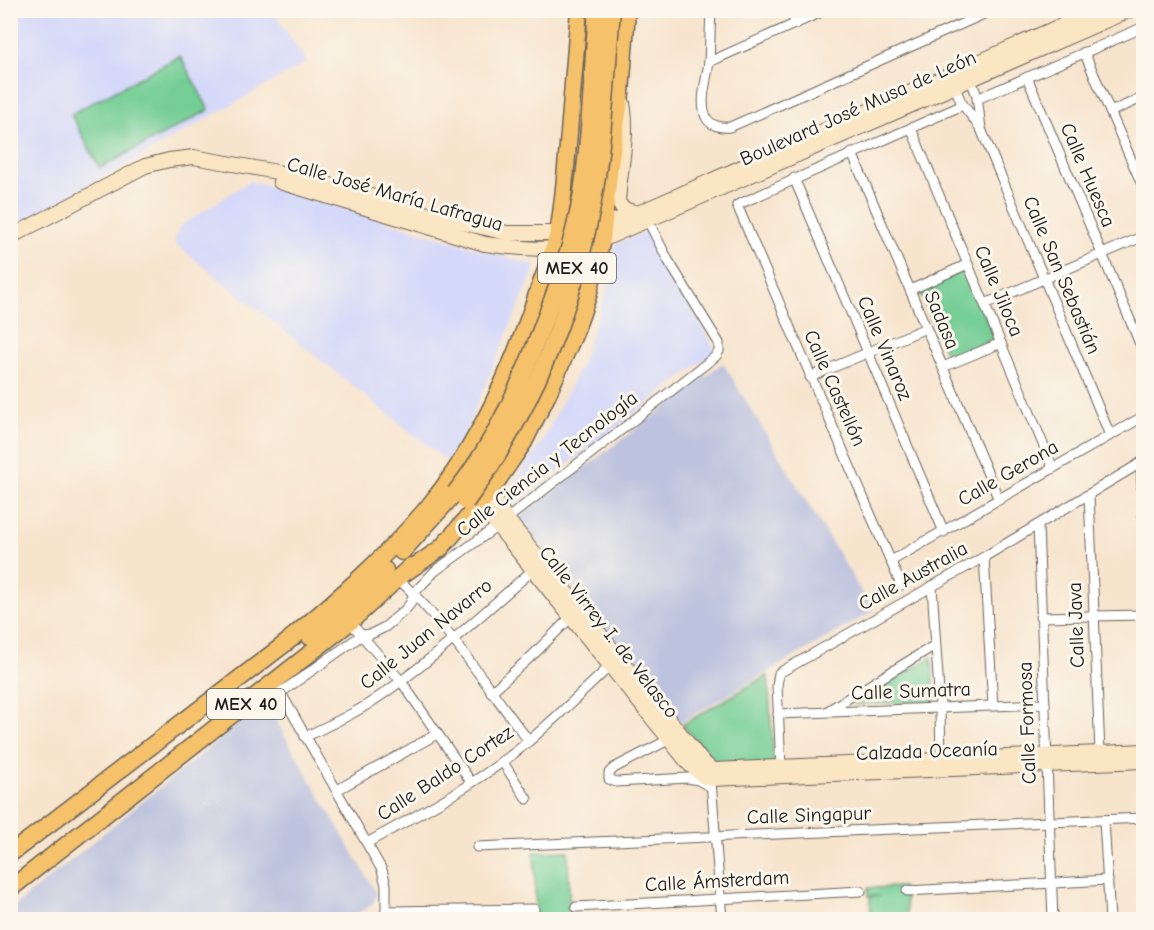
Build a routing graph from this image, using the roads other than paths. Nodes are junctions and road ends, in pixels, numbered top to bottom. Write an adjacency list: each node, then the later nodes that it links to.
1 (579, 10): 34 (highway)
2 (597, 10): 60 (highway, MEX 40, bridge)
3 (612, 10): 60 (highway, MEX 40, bridge)
4 (627, 10): 21 (highway)
5 (711, 10): 17 (street)
6 (790, 10): 13 (street)
7 (826, 10): 13 (street)
8 (993, 10): 11 (street)
9 (1130, 10): 19 (main road, Boulevard José Musa de León)
10 (1092, 11): 12 (main road, Boulevard José Musa de León)
11 (979, 13): 17 (street)
12 (1071, 16): 16 (main road, Boulevard José Musa de León)
13 (796, 24): 17 (street)
14 (1143, 27): 15 (street)
15 (1084, 52): 18 (street); 25 (street)
16 (993, 55): 20 (main road); 36 (main road, Boulevard José Musa de León)
17 (709, 62)
18 (1026, 77): 23 (street); 42 (street, Calle Huesca)
19 (971, 80): 20 (main road, Boulevard José Musa de León); 23 (street, Calle San Sebastián)
20 (955, 87): 24 (street, Calle San Sebastián); 36 (main road, Boulevard José Musa de León)
21 (621, 94): 32 (highway); 36 (main road)
22 (1143, 97): 25 (street)
23 (977, 99): 27 (street, Calle San Sebastián)
24 (963, 105): 26 (street); 27 (street, Calle San Sebastián)
25 (1110, 112): 29 (street)
26 (911, 128): 28 (street); 43 (street, Calle Jiloca)
27 (981, 129): 45 (street, Calle San Sebastián)
28 (852, 153): 31 (street); 46 (street, Sadasa)
29 (1139, 168): 33 (street)
30 (263, 171): 35 (main road, Calle José María Lafragua); 39 (main road, Calle José María Lafragua); 40 (main road, Calle José María Lafragua)
31 (794, 178): 51 (street, Calle Vinaroz); 54 (street, Calle Castellón)
32 (607, 187): 34 (highway); 37 (highway)
33 (1143, 189)
34 (564, 195): 41 (highway)
35 (437, 217): 40 (main road); 41 (main road, Calle José María Lafragua)
36 (643, 217): 37 (main road, Boulevard José Musa de León); 62 (street, Calle Ciencia y Tecnología)
37 (604, 232): 41 (main road, Boulevard José Musa de León); 47 (highway)
38 (1143, 236): 42 (street)
39 (10, 237)
40 (462, 237): 41 (main road, Calle José María Lafragua)
41 (556, 241): 44 (highway)
42 (1101, 254): 45 (street); 52 (street, Calle Huesca)
43 (968, 264): 46 (street); 48 (street, Calle Jiloca)
44 (546, 270): 47 (highway); 79 (highway)
45 (1044, 279): 48 (street); 56 (street, Calle San Sebastián)
46 (910, 290): 49 (street, Sadasa)
47 (588, 296): 60 (highway)
48 (985, 304): 50 (street, Calle Jiloca)
49 (926, 328): 51 (street); 53 (street, Sadasa)
50 (1001, 343): 53 (street); 58 (street, Calle Jiloca)
51 (868, 353): 54 (street); 64 (street, Calle Vinaroz)
52 (1143, 353)
53 (943, 367): 61 (street, Sadasa)
54 (810, 377): 67 (street, Calle Castellón)
55 (1143, 416): 56 (street, Calle Gerona)
56 (1110, 435): 58 (street, Calle Gerona)
57 (1142, 462): 59 (street, Calle Australia); 65 (street)
58 (1053, 468): 61 (street, Calle Gerona)
59 (1089, 495): 63 (street, Calle Australia); 73 (street, Calle Java)
60 (473, 498): 62 (main road, Calle Virrey I. de Velasco); 69 (highway, MEX 40); 69 (highway)
61 (999, 500): 64 (street, Calle Gerona)
62 (503, 522): 68 (main road, Calle Virrey I. de Velasco); 72 (street, Calle Ciencia y Tecnología); 82 (main road, Calle Virrey I. de Velasco)
63 (1038, 525): 66 (street, Calle Australia); 76 (street, Calle Formosa)
64 (944, 532): 67 (street, Calle Gerona)
65 (1143, 548)
66 (984, 556): 71 (street, Calle Australia); 87 (street)
67 (891, 561): 70 (street, Calle Castellón)
68 (534, 569): 75 (main road, Calle Virrey I. de Velasco); 80 (street, Calle Juan Navarro)
69 (396, 574): 72 (street); 77 (highway, MEX 40); 79 (highway, MEX 40); 113 (highway)
70 (902, 585)
71 (932, 586): 81 (street); 90 (street, Calle Australia)
72 (414, 593): 78 (street, Calle Ciencia y Tecnología); 80 (street)
73 (1093, 615): 74 (street); 76 (street); 96 (street, Calle Java)
74 (1143, 615)
75 (572, 617): 82 (main road, Calle Virrey I. de Velasco); 85 (street)
76 (1041, 617): 86 (street, Calle Formosa)
77 (350, 622): 78 (street); 84 (highway, MEX 40)
78 (362, 635): 83 (street); 84 (street, Calle Ciencia y Tecnología)
79 (290, 639): 112 (highway, MEX 40)
80 (453, 640): 83 (street, Calle Juan Navarro); 85 (street)
81 (935, 645): 88 (street); 89 (street)
82 (614, 662): 92 (main road, Calle Virrey I. de Velasco); 94 (street, Calle Baldo Cortez)
83 (401, 681): 91 (street); 93 (street, Calle Juan Navarro)
84 (277, 687): 93 (street); 116 (highway, MEX 40)
85 (491, 692): 94 (street)
86 (1045, 704): 87 (street, Calle Sumatra); 98 (street, Calle Formosa)
87 (993, 706): 88 (street, Calle Sumatra)
88 (940, 708): 89 (street, Calle Sumatra); 100 (street)
89 (827, 711): 90 (street, Calle Sumatra)
90 (778, 714): 101 (street, Calle Australia)
91 (437, 734): 103 (street); 104 (street)
92 (674, 736): 102 (main road, Calle Virrey I. de Velasco); 102 (street, Calzada Oceanía)
93 (305, 737): 104 (street)
94 (529, 741): 97 (street, Calle Baldo Cortez)
95 (1143, 751): 96 (main road, Calzada Oceanía)
96 (1100, 753): 98 (main road, Calzada Oceanía)
97 (502, 761): 103 (street, Calle Baldo Cortez); 105 (street)
98 (1046, 761): 99 (main road, Calzada Oceanía); 100 (main road, Calzada Oceanía); 108 (street, Calle Formosa)
99 (1143, 761)
100 (941, 764): 101 (main road, Calzada Oceanía); 102 (main road, Calzada Oceanía)
101 (781, 766): 102 (main road, Calzada Oceanía)
102 (712, 779): 109 (street)
103 (471, 782): 110 (street, Calle Baldo Cortez)
104 (336, 790): 110 (street)
105 (527, 799)
106 (1143, 818): 107 (street, Calle Singapur)
107 (1104, 820): 108 (street, Calle Singapur); 114 (street)
108 (1049, 823): 109 (street, Calle Singapur); 115 (street, Calle Formosa)
109 (716, 837): 111 (street, Calle Singapur); 119 (street)
110 (367, 843): 122 (street)
111 (477, 847)
112 (10, 854)
113 (10, 867)
114 (1108, 880): 115 (street); 125 (street)
115 (1052, 884): 118 (street); 124 (street, Calle Formosa)
116 (10, 889)
117 (861, 891): 119 (street, Calle Ámsterdam)
118 (907, 891)
119 (721, 900): 120 (street, Calle Ámsterdam); 123 (street)
120 (576, 907)
121 (534, 909): 122 (street)
122 (386, 915)
123 (722, 920)
124 (1053, 920)
125 (1110, 920)

